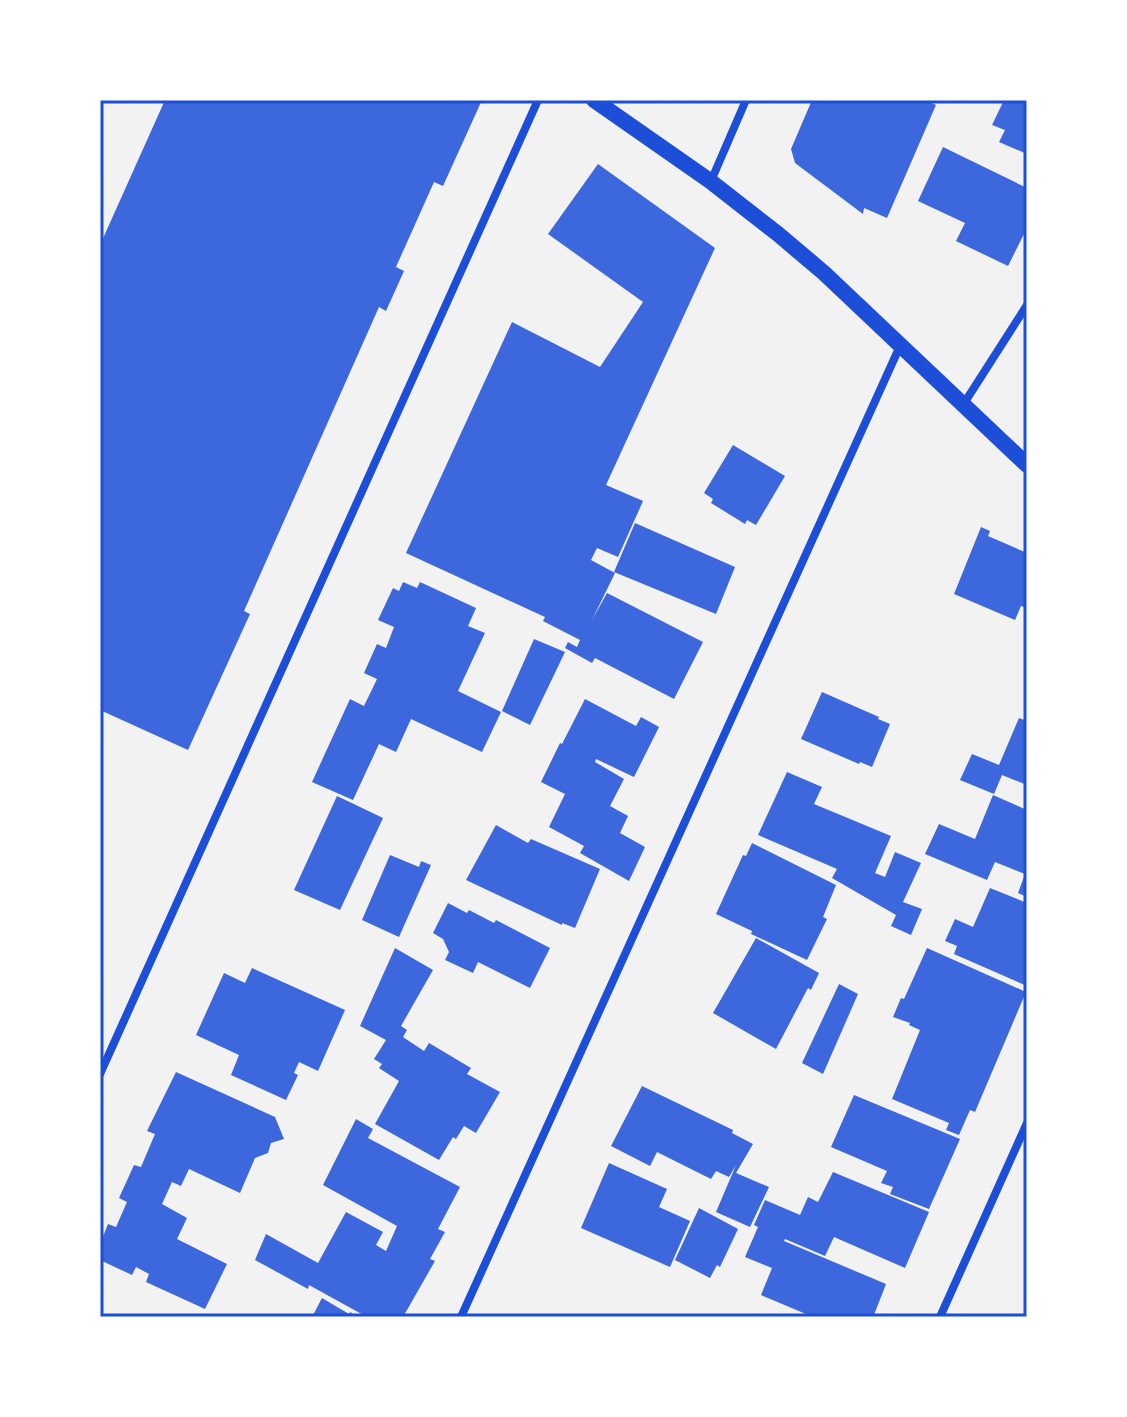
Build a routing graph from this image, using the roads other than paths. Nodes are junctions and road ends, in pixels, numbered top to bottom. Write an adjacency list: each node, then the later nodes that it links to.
1 (538, 100): 9 (street)
2 (594, 100): 4 (main road)
3 (746, 100): 4 (street)
4 (710, 181): 6 (main road)
5 (1027, 305): 7 (street)
6 (900, 346): 7 (main road); 11 (street)
7 (963, 406): 8 (main road)
8 (1027, 465)
9 (100, 1074)
10 (1027, 1123): 12 (street)
11 (461, 1317)
12 (940, 1317)

